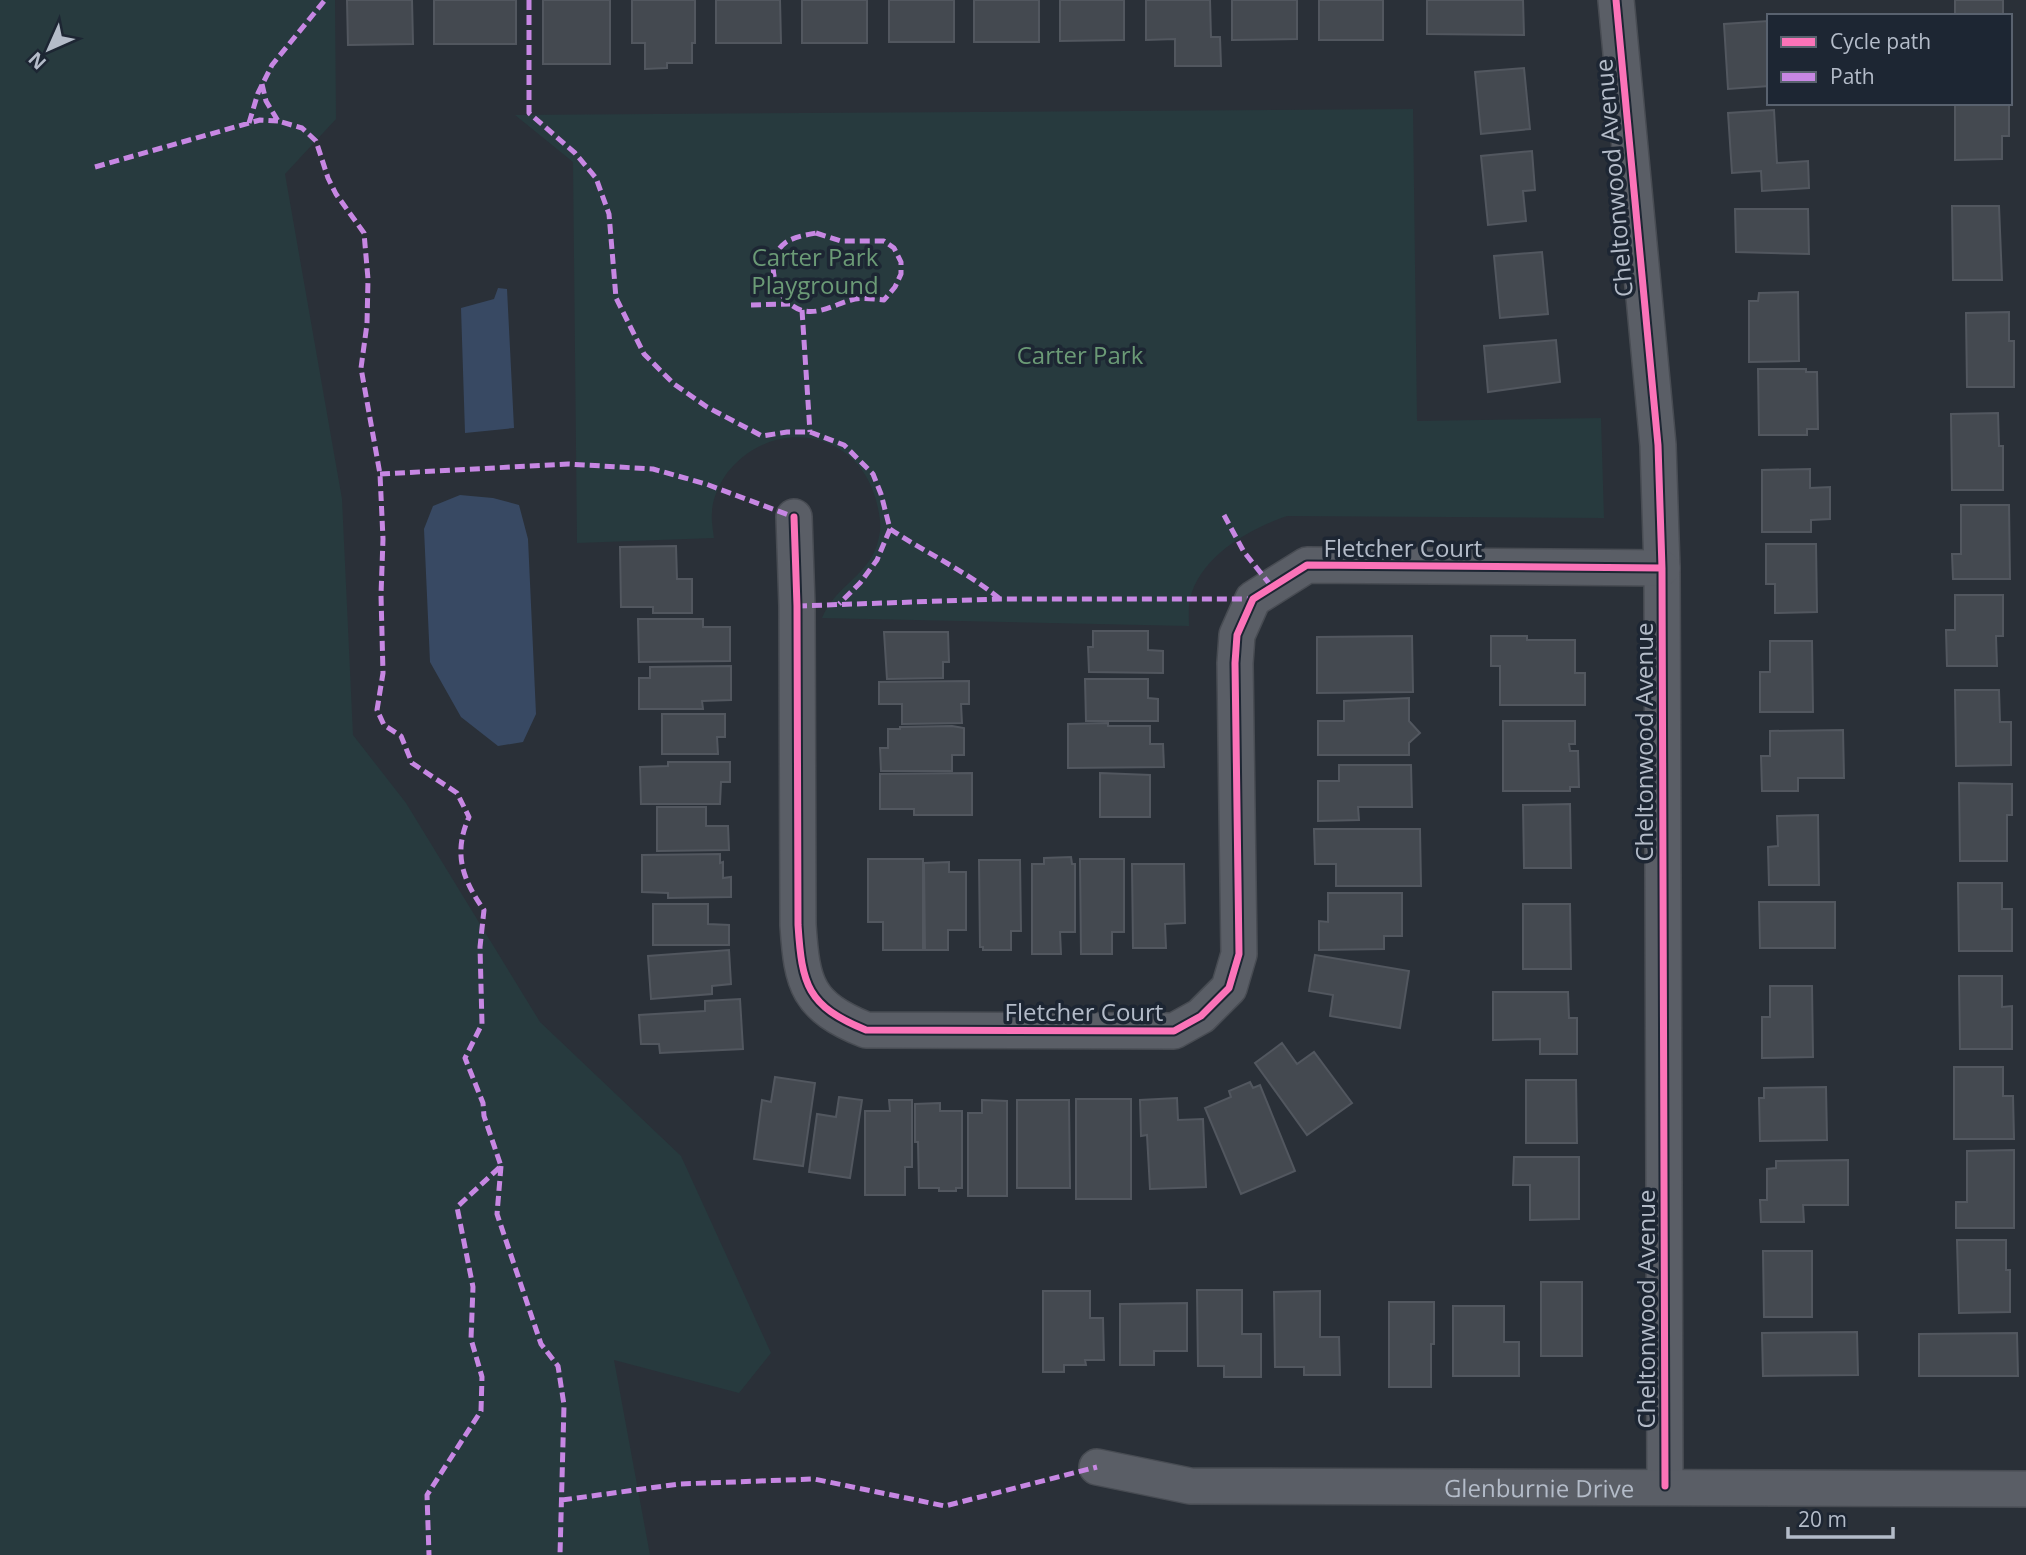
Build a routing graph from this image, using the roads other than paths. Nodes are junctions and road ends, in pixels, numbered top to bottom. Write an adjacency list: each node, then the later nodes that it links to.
1 (1615, 0): 3 (street, Cheltonwood Avenue)
2 (794, 517): 3 (street, Fletcher Court)
3 (1662, 568): 5 (street, Cheltonwood Avenue)
4 (1097, 1467): 5 (street, Glenburnie Drive)
5 (1665, 1486): 6 (street, Glenburnie Drive)
6 (2026, 1489)

